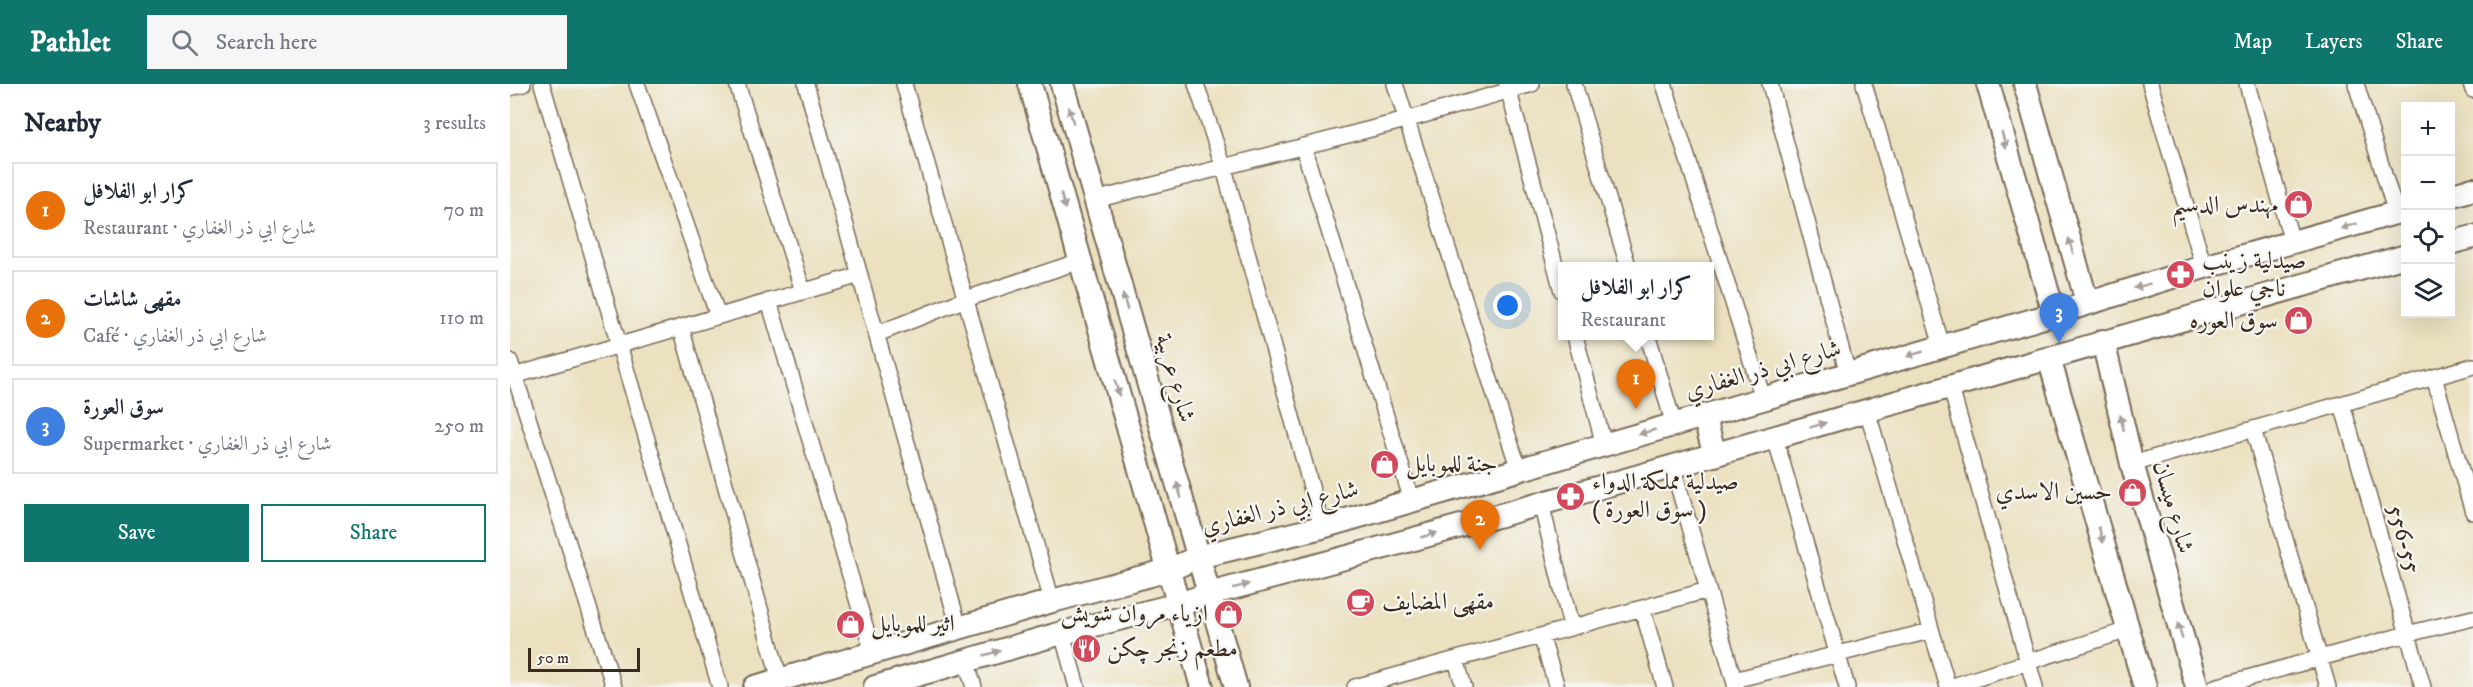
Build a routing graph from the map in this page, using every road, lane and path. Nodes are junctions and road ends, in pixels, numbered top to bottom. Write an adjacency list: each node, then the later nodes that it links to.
1 (523, 84): 23 (street)
2 (542, 84): 52 (street)
3 (637, 84): 46 (street)
4 (738, 84): 41 (street)
5 (806, 84): 40 (street)
6 (904, 84): 42 (street)
7 (1030, 84): 36 (main road, one-way to 36)
8 (1062, 84): 30 (main road, شارع عربية, one-way to 8)
9 (1196, 84): 27 (street)
10 (1395, 84): 25 (street)
11 (1532, 84): 22 (street)
12 (1574, 84): 37 (street)
13 (1664, 84): 61 (street)
14 (1770, 84): 57 (street)
15 (1864, 84): 53 (street)
16 (1988, 84): 45 (main road, one-way to 45)
17 (2025, 84): 44 (main road, one-way to 17)
18 (2150, 84): 38 (street)
19 (2247, 84): 33 (street)
20 (2356, 84): 31 (street)
21 (2471, 84): 24 (street)
22 (1508, 87): 25 (street); 39 (street)
23 (510, 88)
24 (2473, 90)
25 (1406, 120): 26 (street); 72 (street)
26 (1303, 146): 27 (street); 73 (street)
27 (1224, 168): 30 (street); 76 (street)
28 (2473, 189): 29 (main road)
29 (2455, 195)
30 (1095, 201): 77 (main road, شارع عربية, one-way to 30)
31 (2401, 211): 33 (main road, شارع ابي ذر الغفاري, one-way to 33)
32 (2473, 237): 34 (main road)
33 (2292, 242): 38 (main road, شارع ابي ذر الغفاري)
34 (2455, 242)
35 (2401, 257): 51 (main road)
36 (1080, 261): 42 (street); 78 (main road, one-way to 78)
37 (1627, 262)
38 (2204, 267): 44 (main road, شارع ابي ذر الغفاري, one-way to 44)
39 (1558, 272)
40 (860, 274): 41 (street); 48 (street)
41 (803, 291): 43 (street)
42 (966, 299): 48 (street); 81 (street)
43 (769, 301): 46 (street); 92 (street)
44 (2087, 302): 45 (main road, شارع ابي ذر الغفاري)
45 (2054, 314): 53 (main road, شارع ابي ذر الغفاري)
46 (718, 316): 47 (street)
47 (681, 327): 52 (street); 98 (street)
48 (877, 334): 86 (street)
49 (1576, 340): 68 (street)
50 (1649, 340): 65 (street)
51 (2103, 341): 54 (main road); 70 (main road, شارع ميسان, one-way to 51)
52 (619, 345): 58 (street); 102 (street)
53 (1942, 346): 57 (main road, شارع ابي ذر الغفاري, one-way to 57)
54 (2049, 358): 60 (main road); 87 (main road, one-way to 87)
55 (510, 361): 58 (street)
56 (2473, 366): 59 (street)
57 (1848, 374): 61 (main road, شارع ابي ذر الغفاري)
58 (512, 377): 101 (street)
59 (2434, 377): 62 (street); 75 (street)
60 (1951, 388): 63 (main road); 97 (street)
61 (1763, 398): 64 (main road, شارع ابي ذر الغفاري)
62 (2342, 404): 66 (street); 90 (street, 556-55)
63 (1867, 410): 67 (main road, one-way to 63); 88 (street)
64 (1704, 416): 65 (main road, شارع ابي ذر الغفاري); 69 (main road)
65 (1674, 425): 68 (main road, شارع ابي ذر الغفاري, one-way to 68)
66 (2253, 429): 70 (street); 94 (street)
67 (1775, 438): 69 (main road); 93 (street)
68 (1604, 445): 72 (main road, شارع ابي ذر الغفاري)
69 (1715, 455): 71 (main road)
70 (2132, 464): 117 (main road, شارع ميسان, one-way to 70)
71 (1673, 468): 74 (main road); 79 (street)
72 (1519, 470): 73 (main road, شارع ابي ذر الغفاري)
73 (1412, 501): 76 (main road, شارع ابي ذر الغفاري)
74 (1541, 503): 80 (main road, one-way to 74); 85 (street)
75 (2473, 512)
76 (1322, 527): 77 (main road, شارع ابي ذر الغفاري)
77 (1198, 557): 78 (main road, شارع ابي ذر الغفاري); 80 (main road, شارع عربية)
78 (1169, 570): 81 (main road, شارع ابي ذر الغفاري); 82 (main road)
79 (1708, 590): 83 (street); 99 (street)
80 (1209, 594): 82 (main road); 108 (main road, شارع عربية)
81 (1052, 601): 86 (main road, شارع ابي ذر الغفاري)
82 (1179, 604): 89 (main road); 107 (main road)
83 (1642, 608): 85 (street); 112 (street)
84 (2473, 618): 90 (street)
85 (1571, 626): 91 (street)
86 (959, 628): 92 (main road, شارع ابي ذر الغفاري)
87 (2128, 630): 97 (street); 116 (main road)
88 (1930, 631): 93 (street); 114 (street)
89 (1062, 633): 96 (main road, one-way to 89); 106 (street)
90 (2407, 634): 94 (street); 120 (street, 556-55)
91 (1541, 636): 95 (street); 111 (street)
92 (873, 653): 98 (main road, شارع ابي ذر الغفاري)
93 (1839, 655): 99 (street); 113 (street)
94 (2319, 658): 118 (street); 119 (street)
95 (1456, 660): 100 (street); 110 (street)
96 (966, 661): 104 (main road); 105 (street)
97 (2028, 663): 114 (street); 115 (street)
98 (780, 680): 103 (main road, شارع ابي ذر الغفاري)
99 (1735, 684)
100 (1371, 685): 109 (street)
101 (614, 687)
102 (720, 687)
103 (755, 687)
104 (877, 687)
105 (974, 687)
106 (1077, 687)
107 (1202, 687)
108 (1236, 687)
109 (1355, 687)
110 (1464, 687)
111 (1557, 687)
112 (1665, 687)
113 (1847, 687)
114 (1949, 687)
115 (2035, 687)
116 (2145, 687)
117 (2196, 687)
118 (2215, 687)
119 (2328, 687)
120 (2423, 687)

